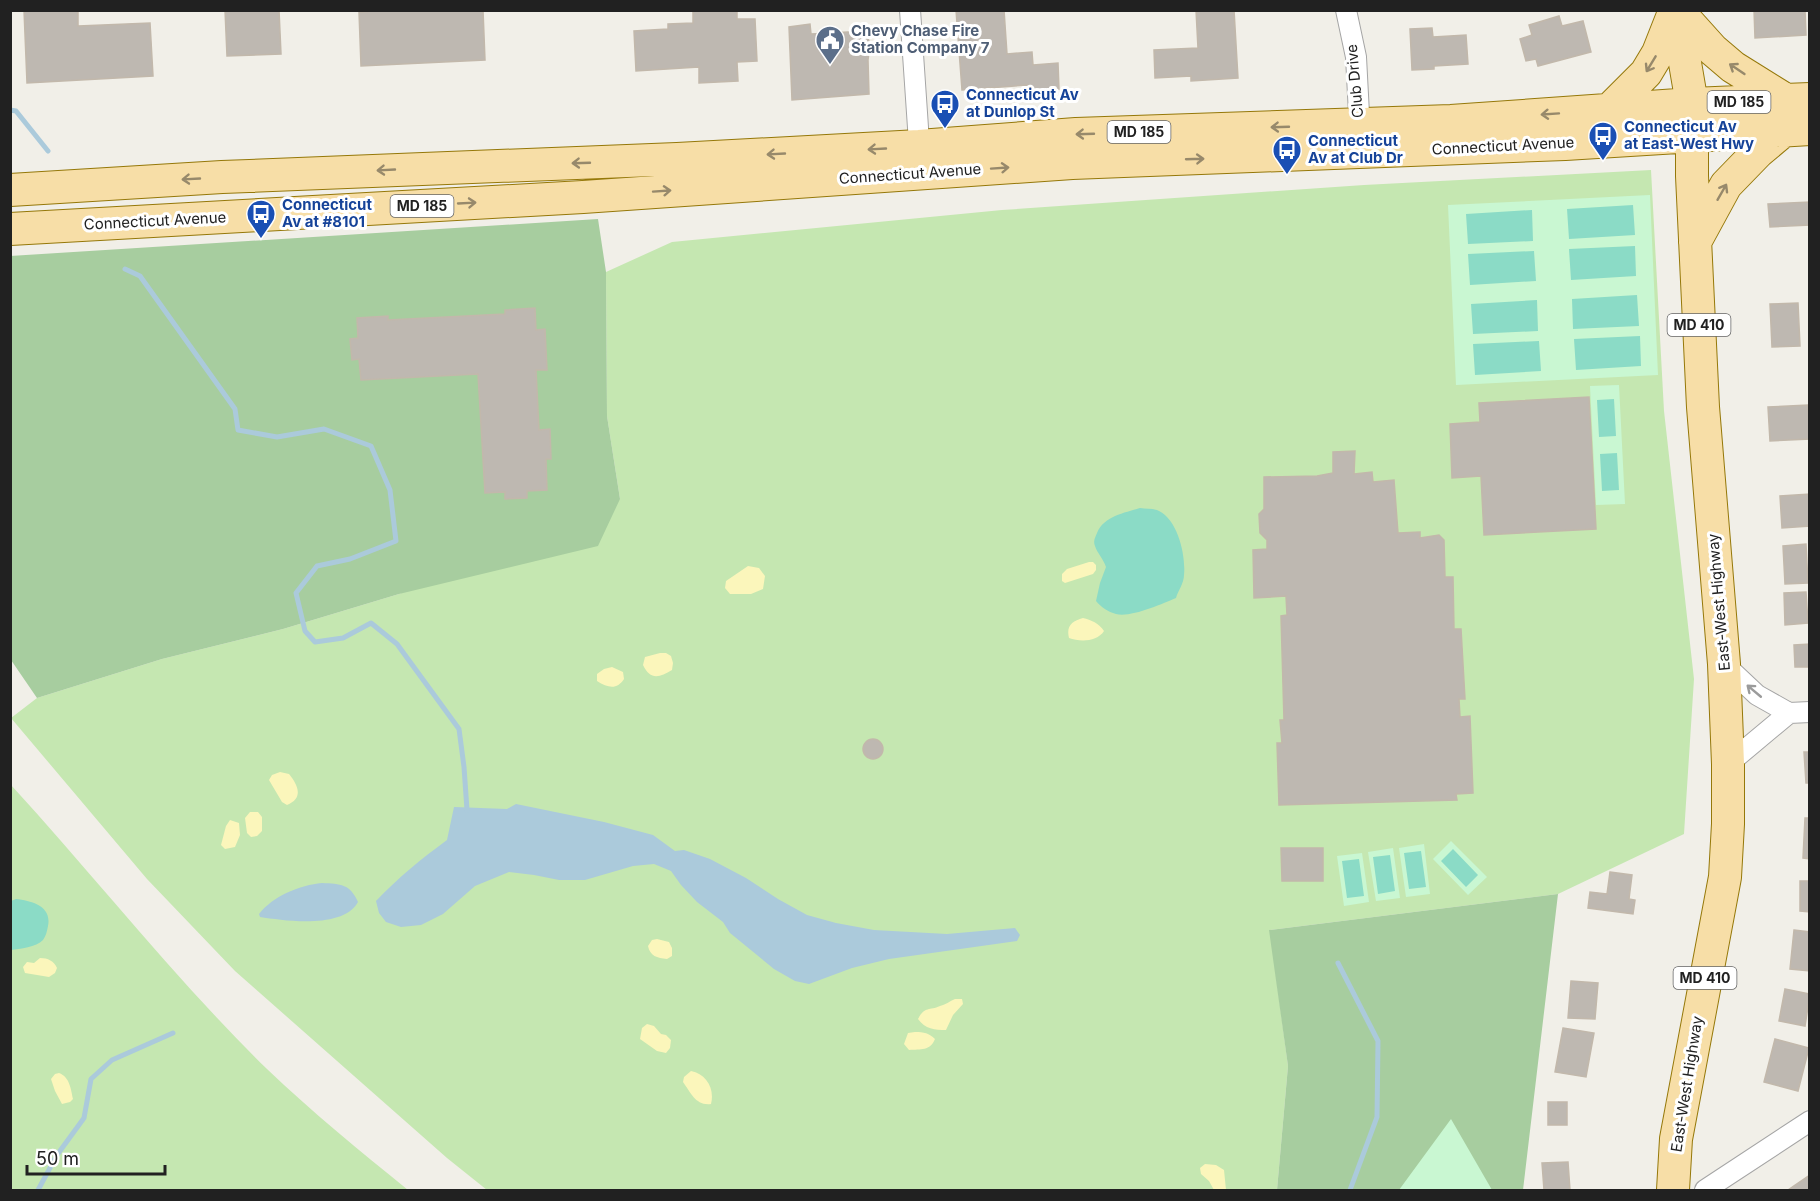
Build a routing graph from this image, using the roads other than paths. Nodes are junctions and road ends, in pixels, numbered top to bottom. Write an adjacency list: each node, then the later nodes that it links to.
1 (910, 10): 9 (street)
2 (1346, 10): 8 (street, Club Drive)
3 (1676, 10): 4 (main road, East-West Highway / MD 410); 5 (main road, one-way to 5); 6 (main road, one-way to 3)
4 (1692, 104): 5 (main road, Connecticut Avenue / MD 185); 6 (main road, Connecticut Avenue / MD 185); 7 (main road, East-West Highway / MD 410)
5 (1609, 110): 8 (main road, Connecticut Avenue / MD 185, one-way to 8)
6 (1797, 115): 7 (main road, Connecticut Avenue / MD 185); 12 (main road, one-way to 6)
7 (1692, 135): 8 (main road, Connecticut Avenue / MD 185); 12 (main road, East-West Highway / MD 410)
8 (1360, 138): 9 (main road, Connecticut Avenue / MD 185)
9 (920, 160): 10 (main road, Connecticut Avenue / MD 185, one-way to 10); 11 (main road, Connecticut Avenue / MD 185, one-way to 9)
10 (10, 190)
11 (10, 229)
12 (1695, 243): 13 (main road, East-West Highway / MD 410)
13 (1724, 664): 15 (street, one-way to 13); 16 (main road, East-West Highway / MD 410)
14 (1809, 712): 15 (street)
15 (1789, 713): 16 (street)
16 (1728, 764): 18 (main road, East-West Highway / MD 410)
17 (1809, 1121): 19 (street)
18 (1673, 1191)
19 (1705, 1191)

